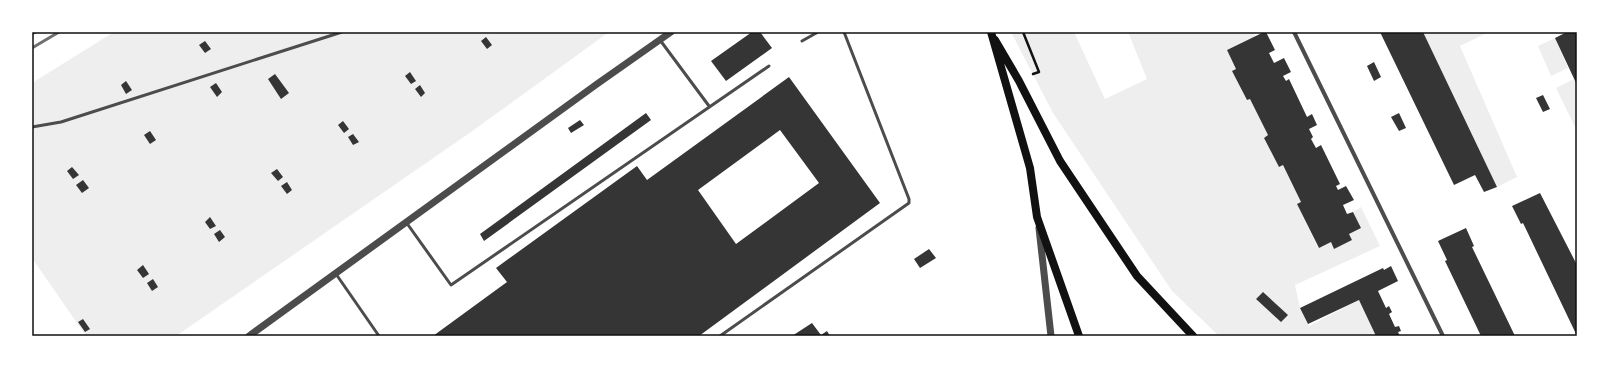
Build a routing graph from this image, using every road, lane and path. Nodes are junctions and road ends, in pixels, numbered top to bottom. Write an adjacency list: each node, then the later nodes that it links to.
1 (342, 32): 13 (lane)
2 (671, 32): 8 (street)
3 (818, 32): 9 (lane)
4 (844, 32): 19 (lane)
5 (1023, 32): 11 (path)
6 (1294, 32): 23 (street)
7 (993, 36): 11 (main road); 14 (main road)
8 (660, 40): 12 (lane); 15 (street)
9 (802, 41)
10 (769, 66): 12 (lane)
11 (1019, 82): 22 (main road)
12 (709, 106): 15 (lane)
13 (32, 127)
14 (1038, 217): 20 (street); 21 (main road)
15 (406, 222): 16 (street)
16 (336, 273): 17 (street); 18 (lane)
17 (249, 336)
18 (380, 336)
19 (720, 336)
20 (1051, 336)
21 (1079, 336)
22 (1193, 336)
23 (1443, 336)

